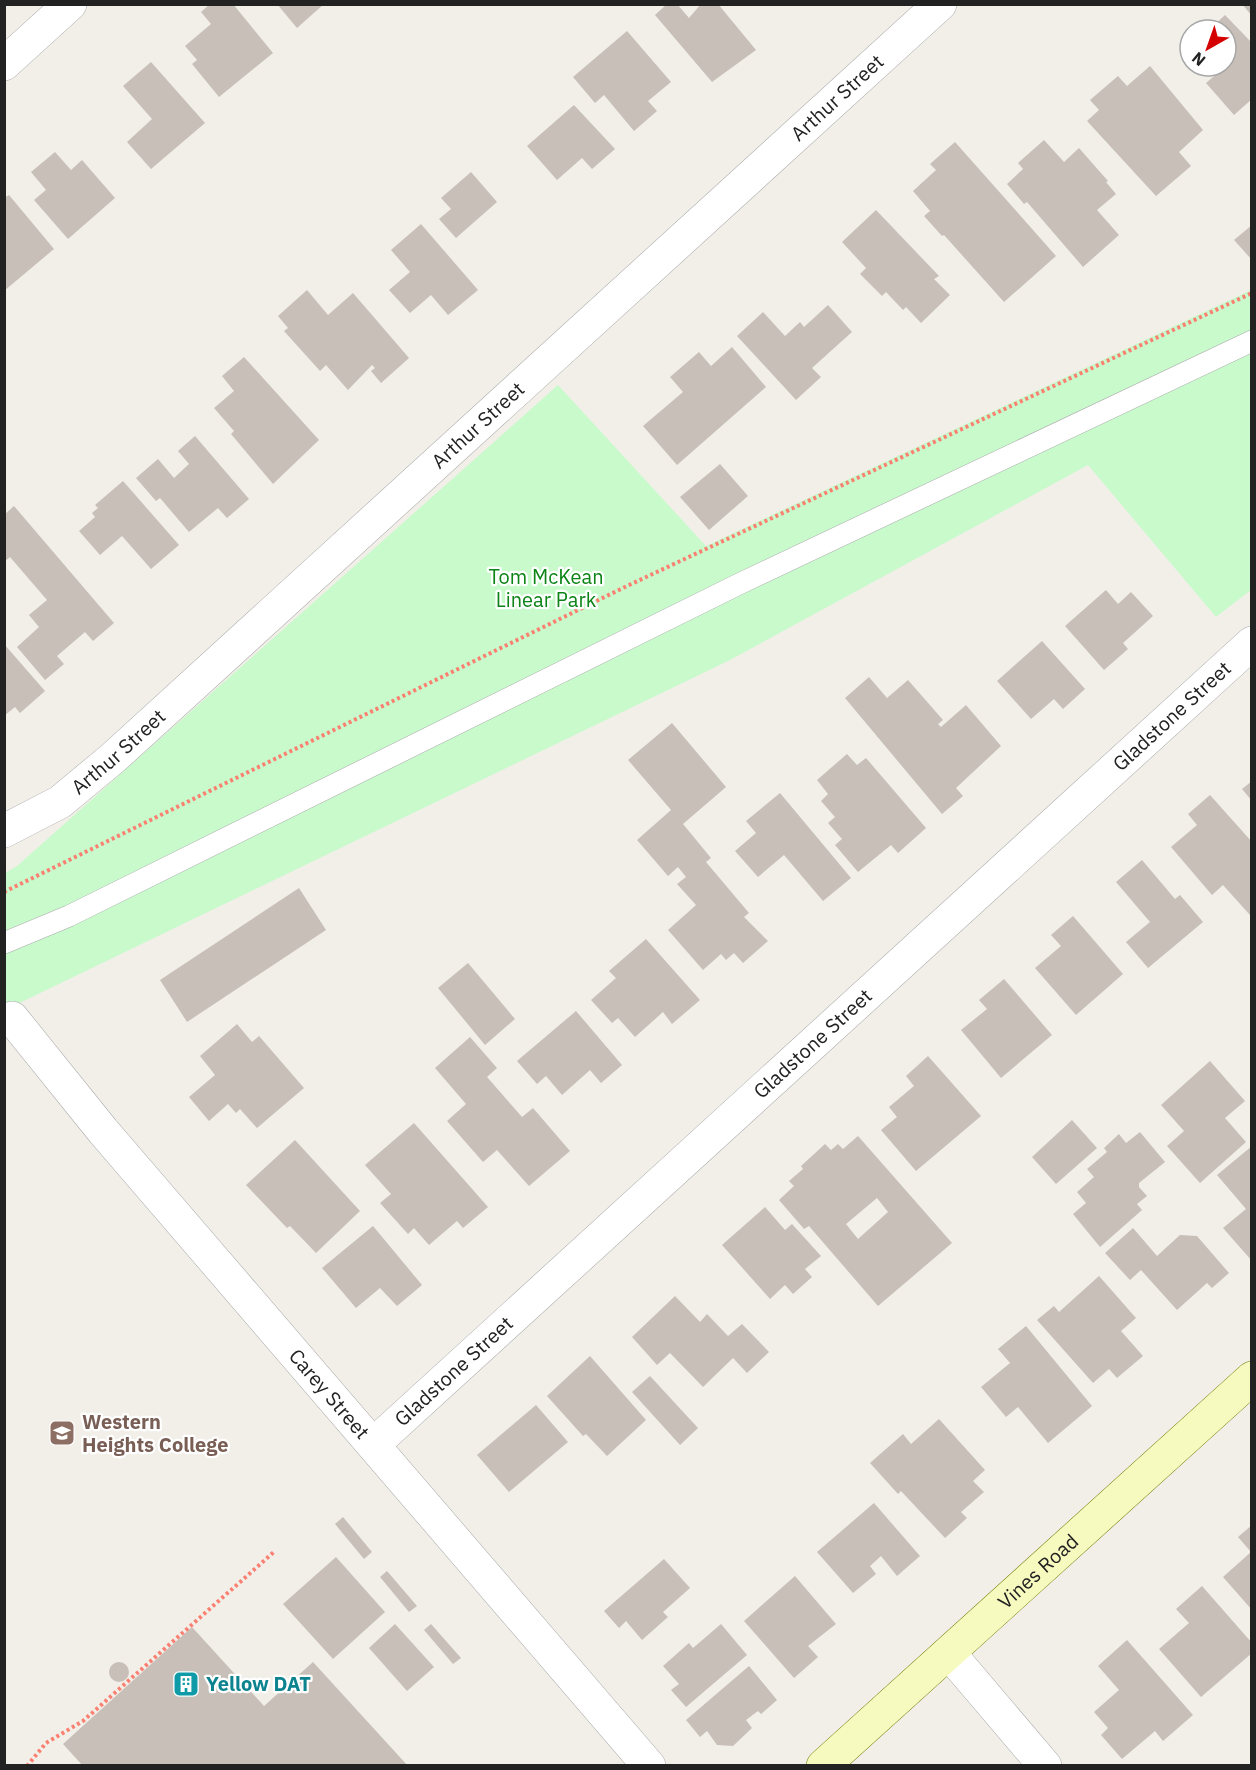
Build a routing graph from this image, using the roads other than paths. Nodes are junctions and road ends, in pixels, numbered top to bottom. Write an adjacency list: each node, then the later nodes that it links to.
1 (70, 4): 3 (street)
2 (940, 4): 6 (street, Arthur Street)
3 (4, 64)
4 (1251, 341): 7 (lane)
5 (1251, 643): 10 (street, Gladstone Street)
6 (4, 831)
7 (4, 943)
8 (12, 1018): 10 (street, Carey Street)
9 (1251, 1378): 11 (main road, Vines Road)
10 (374, 1444): 12 (street, Carey Street)
11 (949, 1653): 13 (main road, Vines Road); 14 (street)
12 (649, 1766)
13 (823, 1766)
14 (1045, 1766)

